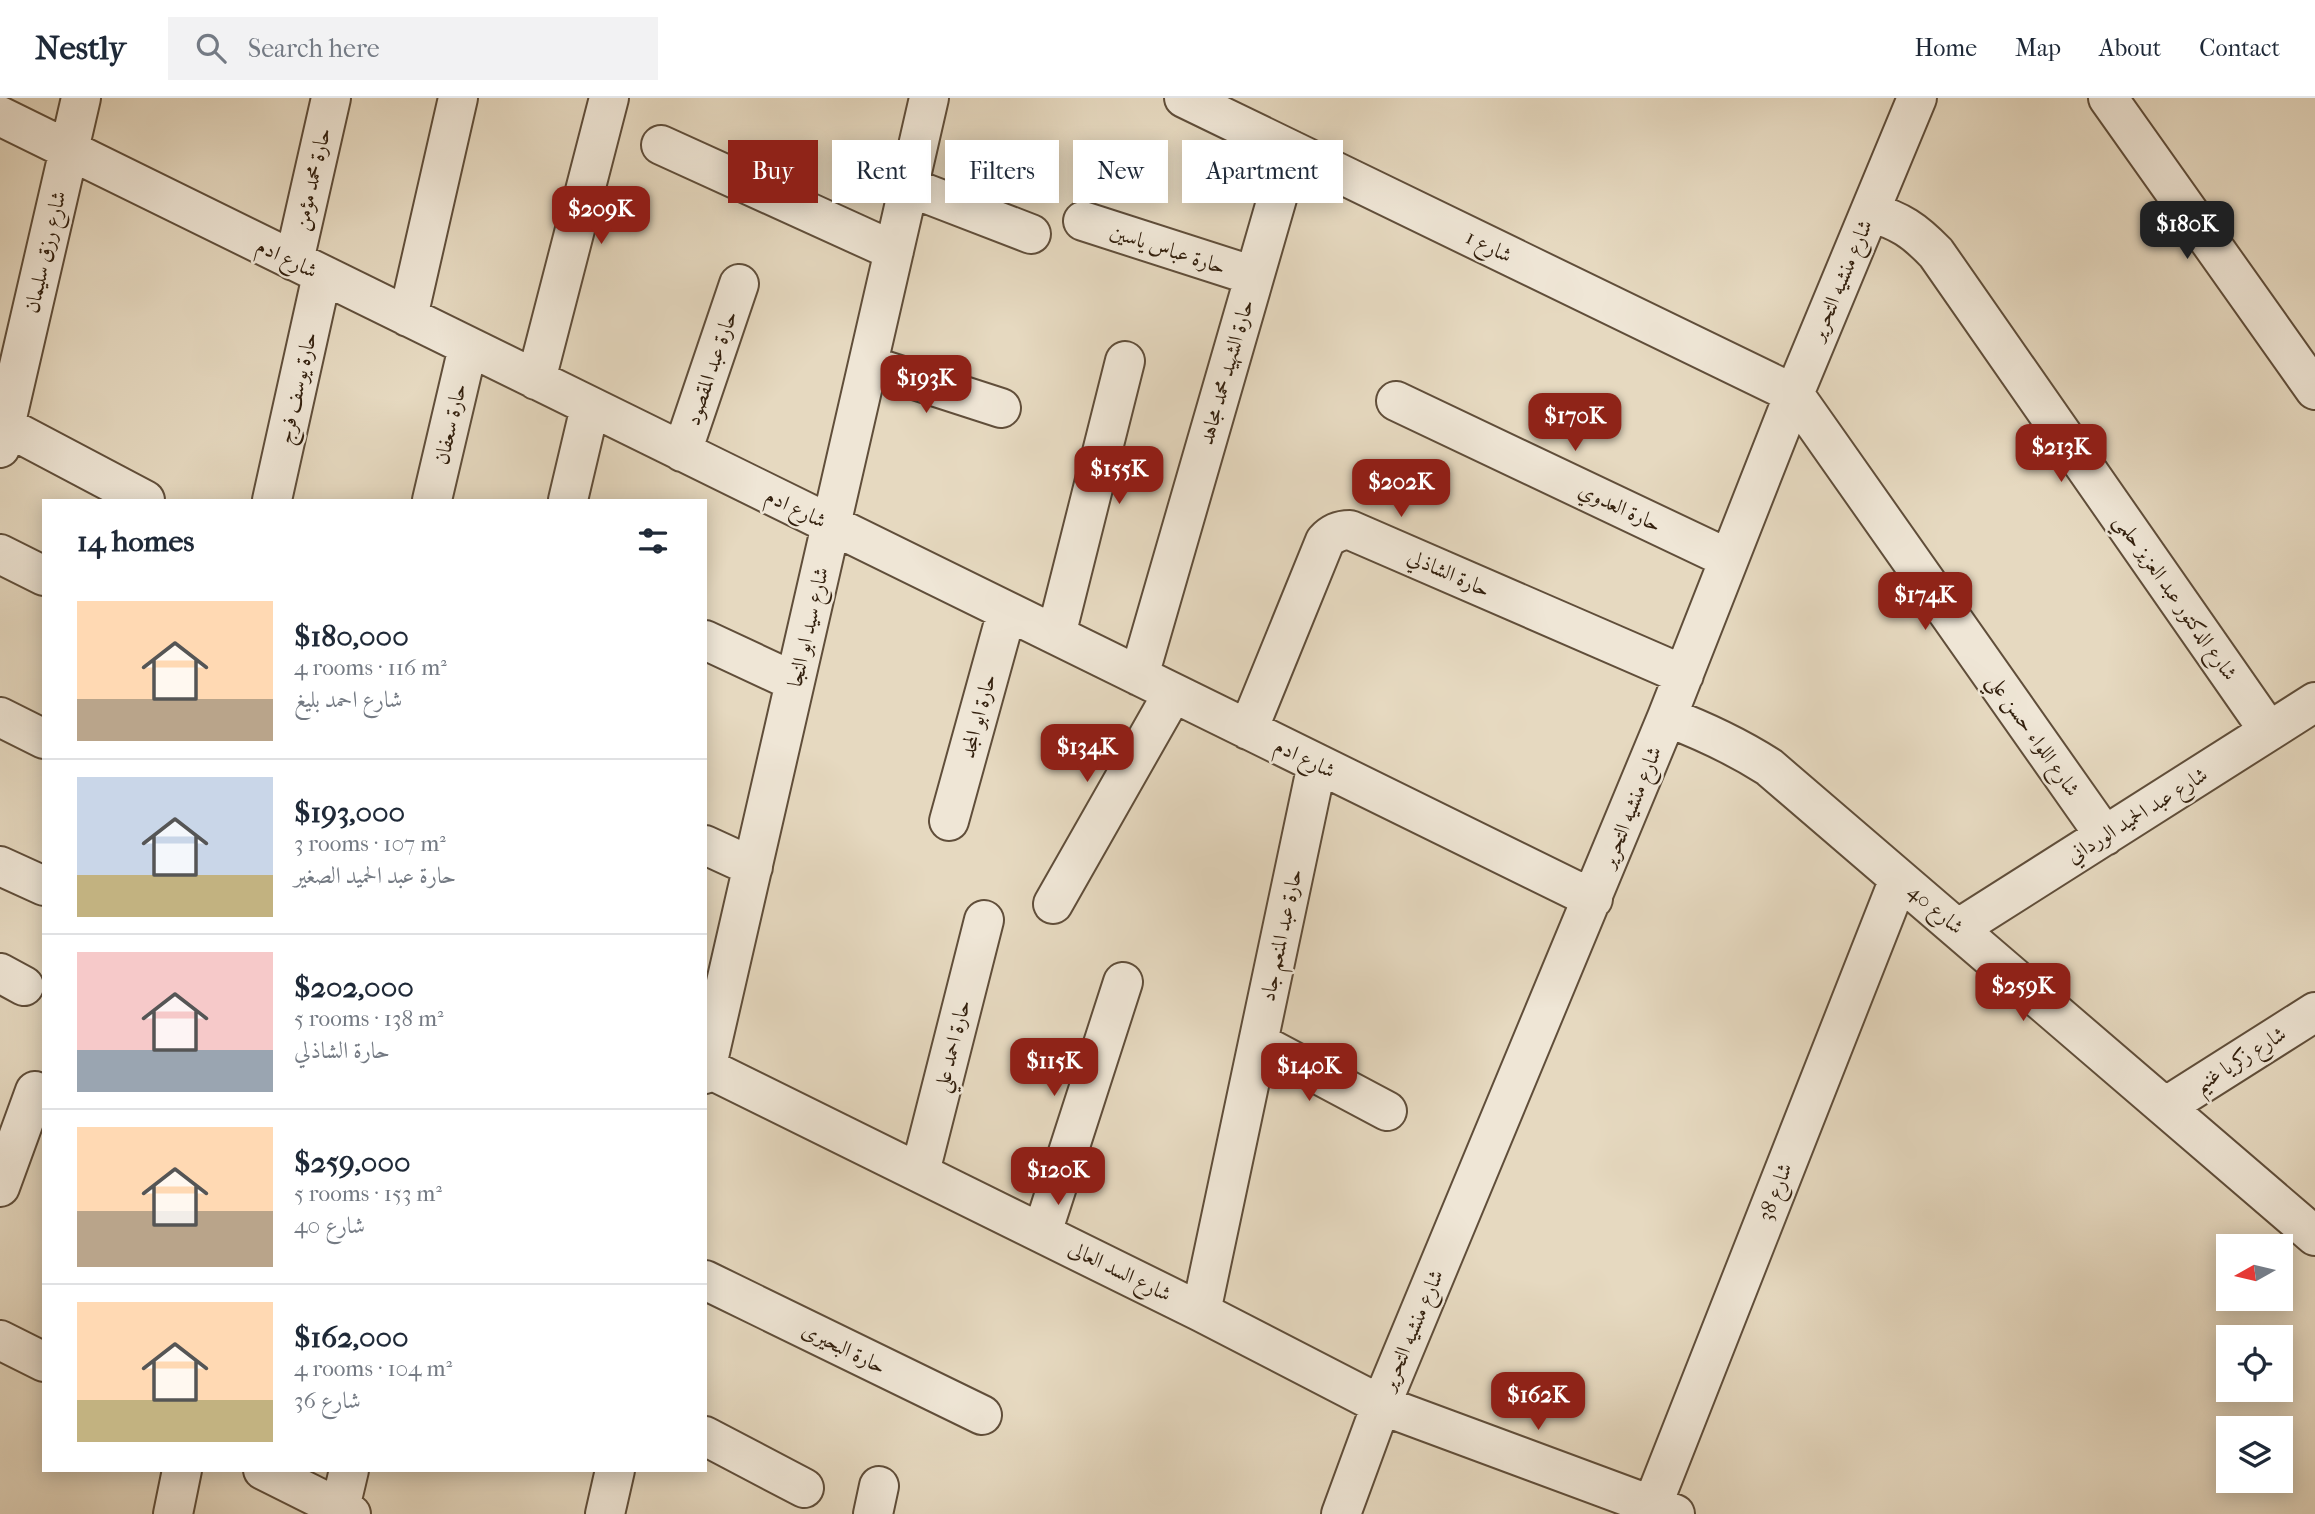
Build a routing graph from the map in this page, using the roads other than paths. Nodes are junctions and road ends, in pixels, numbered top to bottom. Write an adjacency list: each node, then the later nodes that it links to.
1 (80, 98): 13 (street, شارع رزق سليمان)
2 (331, 98): 22 (street, حارة محمد مؤمن)
3 (458, 98): 25 (street)
4 (608, 98): 29 (street)
5 (929, 98): 10 (street, شارع سيد ابو النجا)
6 (1184, 98): 11 (street, شارع 1)
7 (1917, 98): 18 (street, شارع منشيه التحرير)
8 (2108, 98): 30 (street)
9 (0, 117): 13 (street, شارع ادم)
10 (920, 140)
11 (1270, 140)
12 (661, 145): 21 (street)
13 (68, 150): 22 (street, شارع ادم); 35 (street, شارع رزق سليمان)
14 (1343, 175): 31 (street, شارع 1)
15 (931, 195): 20 (street)
16 (905, 203): 21 (street, شارع سيد ابو النجا)
17 (1275, 203): 23 (street, حارة الشهيد محمد مجاهد)
18 (1870, 212): 31 (street, شارع منشيه التحرير); 56 (street, شارع الدكتور عبد العزيز حلمي)
19 (1083, 221): 23 (street, حارة عباس ياسين)
20 (1031, 234)
21 (894, 251): 28 (street, شارع سيد ابو النجا)
22 (308, 268): 25 (street, شارع ادم); 38 (street, حارة يوسف فرج)
23 (1254, 276): 49 (street, حارة الشهيد محمد مجاهد)
24 (739, 284): 36 (street, حارة عبد المقصود)
25 (408, 317): 26 (street, شارع ادم)
26 (468, 346): 29 (street, شارع ادم); 39 (street, حارة سعفان)
27 (1125, 362): 46 (street)
28 (868, 365): 34 (street); 41 (street, شارع سيد ابو النجا)
29 (536, 380): 33 (street, شارع ادم)
30 (2315, 390)
31 (1794, 394): 43 (street, شارع منشيه التحرير); 60 (street, شارع اللواء حسن علي)
32 (1396, 401): 43 (street, حارة العدوي)
33 (590, 407): 36 (street, شارع ادم); 40 (street)
34 (1001, 408)
35 (3, 437): 37 (street)
36 (682, 452): 41 (street, شارع ادم)
37 (143, 499)
38 (272, 499)
39 (432, 499)
40 (568, 499)
41 (831, 524): 45 (street, شارع ادم); 50 (street, شارع سيد ابو النجا)
42 (0, 555): 44 (street)
43 (1729, 559): 48 (street, شارع منشيه التحرير)
44 (42, 575)
45 (1007, 611): 46 (street, شارع ادم); 59 (street, حارة ابو المجد)
46 (1056, 635): 49 (street, شارع ادم)
47 (707, 641): 50 (street)
48 (1684, 675): 54 (street, شارع منشيه التحرير); 55 (street, حارة الشاذلي)
49 (1139, 676): 51 (street, شارع ادم)
50 (795, 682): 63 (street, شارع سيد ابو النجا)
51 (1173, 693): 55 (street, شارع ادم); 67 (street)
52 (2315, 702): 56 (street, شارع عبد الحميد الورداني)
53 (0, 717): 57 (street)
54 (1667, 717): 64 (street, شارع 40); 66 (street, شارع منشيه التحرير)
55 (1248, 730): 58 (street, شارع ادم)
56 (2269, 731): 60 (street, شارع عبد الحميد الورداني)
57 (42, 738)
58 (1317, 764): 66 (street, شارع ادم); 72 (street, حارة عبد المنعم جاد)
59 (949, 821)
60 (2105, 836): 69 (street, شارع عبد الحميد الورداني)
61 (707, 846): 63 (street)
62 (0, 866): 65 (street)
63 (753, 867): 73 (street, شارع سيد ابو النجا)
64 (1899, 878): 69 (street, شارع 40); 94 (street, شارع 38)
65 (42, 885)
66 (1593, 899): 86 (street, شارع منشيه التحرير)
67 (1052, 904)
68 (984, 920): 78 (street, حارة احمد علي)
69 (1959, 928): 76 (street, شارع 40)
70 (1123, 982): 80 (street)
71 (2315, 1012): 76 (street, شارع زكريا غنيم)
72 (1258, 1043): 77 (street); 83 (street, حارة عبد المنعم جاد)
73 (707, 1066)
74 (707, 1070): 78 (street, شارع السد العالى)
75 (35, 1091): 79 (street)
76 (2165, 1107): 81 (street, شارع 40)
77 (1387, 1111)
78 (920, 1172): 80 (street, شارع السد العالى)
79 (0, 1187)
80 (1042, 1233): 83 (street, شارع السد العالى)
81 (2315, 1236)
82 (707, 1281): 87 (street, حارة البحيرى)
83 (1201, 1312): 86 (street, شارع السد العالى)
84 (0, 1340): 85 (street)
85 (42, 1361)
86 (1381, 1405): 94 (street, شارع السد العالى); 98 (street, شارع منشيه التحرير)
87 (982, 1415)
88 (707, 1437): 93 (street)
89 (182, 1472): 96 (street)
90 (266, 1472): 95 (street)
91 (349, 1472): 95 (street)
92 (615, 1472): 97 (street)
93 (804, 1488)
94 (1663, 1510)
95 (346, 1511)
96 (173, 1514)
97 (605, 1514)
98 (1340, 1514)

